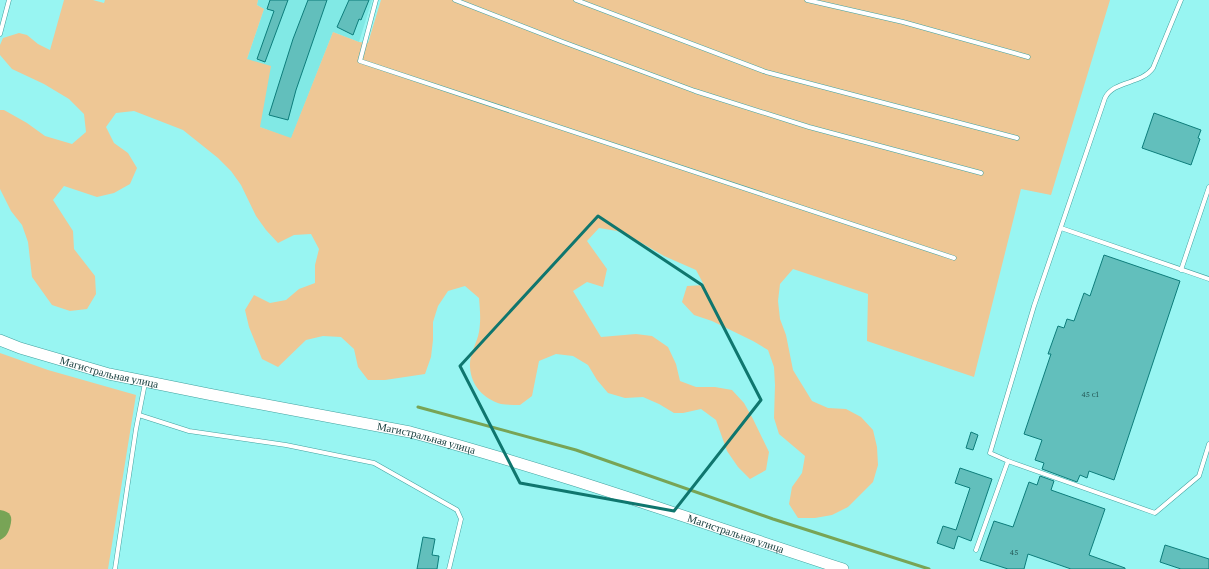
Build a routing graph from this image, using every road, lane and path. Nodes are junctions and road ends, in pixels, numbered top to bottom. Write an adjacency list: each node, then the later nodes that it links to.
1 (9, 0): 7 (lane)
2 (376, 0): 13 (lane)
3 (455, 0): 10 (lane)
4 (576, 0): 9 (lane)
5 (807, 0): 8 (lane)
6 (1181, 0): 12 (lane)
7 (0, 34)
8 (1028, 57)
9 (1017, 138)
10 (981, 173)
11 (1209, 187): 14 (lane)
12 (1061, 228): 14 (lane); 20 (lane)
13 (954, 258)
14 (1181, 270): 15 (lane)
15 (1209, 279)
16 (0, 340): 17 (main road, Магистральная улица)
17 (145, 381): 18 (lane); 24 (main road, Магистральная улица)
18 (139, 415): 22 (lane); 23 (lane)
19 (1209, 444): 20 (lane)
20 (1008, 461): 21 (lane)
21 (976, 550)
22 (115, 569)
23 (449, 569)
24 (843, 569)

